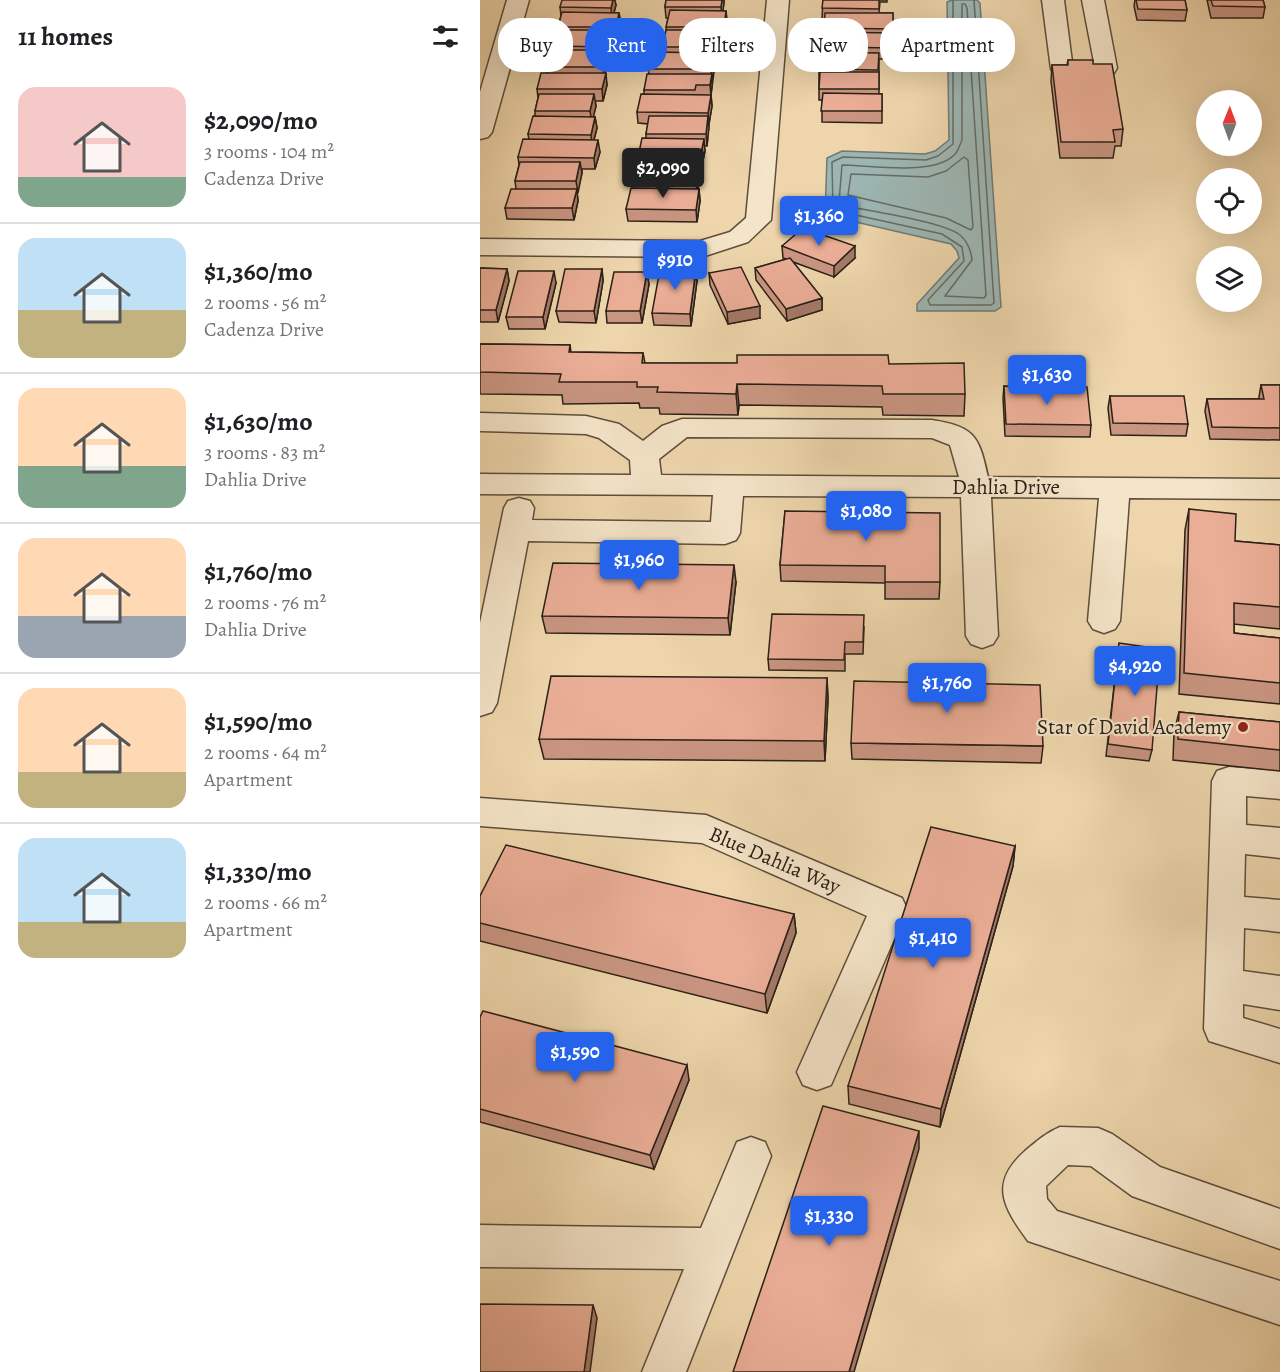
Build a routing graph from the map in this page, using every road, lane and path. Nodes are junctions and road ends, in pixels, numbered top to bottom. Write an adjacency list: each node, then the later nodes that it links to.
1 (518, 0): 5 (street)
2 (778, 0): 6 (street)
3 (1053, 0): 4 (street)
4 (1093, 0)
5 (480, 132)
6 (480, 247)
7 (480, 422): 8 (street)
8 (644, 456): 11 (street); 13 (street)
9 (480, 484): 10 (street, Dahlia Drive)
10 (524, 484): 11 (street, Dahlia Drive); 16 (street)
11 (647, 485): 12 (street, Dahlia Drive)
12 (729, 485): 13 (street, Dahlia Drive); 16 (street)
13 (975, 487): 14 (street, Dahlia Drive); 18 (street)
14 (1115, 488): 15 (street, Dahlia Drive); 17 (street)
15 (1280, 489)
16 (515, 530): 19 (street)
17 (1104, 621)
18 (982, 636)
19 (480, 704)
20 (1280, 784): 22 (street)
21 (480, 812): 29 (street, Blue Dahlia Way)
22 (1227, 838): 23 (street); 24 (street)
23 (1280, 843)
24 (1226, 910): 25 (street); 26 (street)
25 (1280, 916)
26 (1225, 985): 27 (street); 28 (street)
27 (1280, 993)
28 (1280, 1046)
29 (817, 1072)
30 (751, 1156): 33 (street)
31 (1280, 1229): 34 (street)
32 (480, 1246): 33 (street)
33 (713, 1249): 35 (street)
34 (1280, 1303)
35 (664, 1372)

